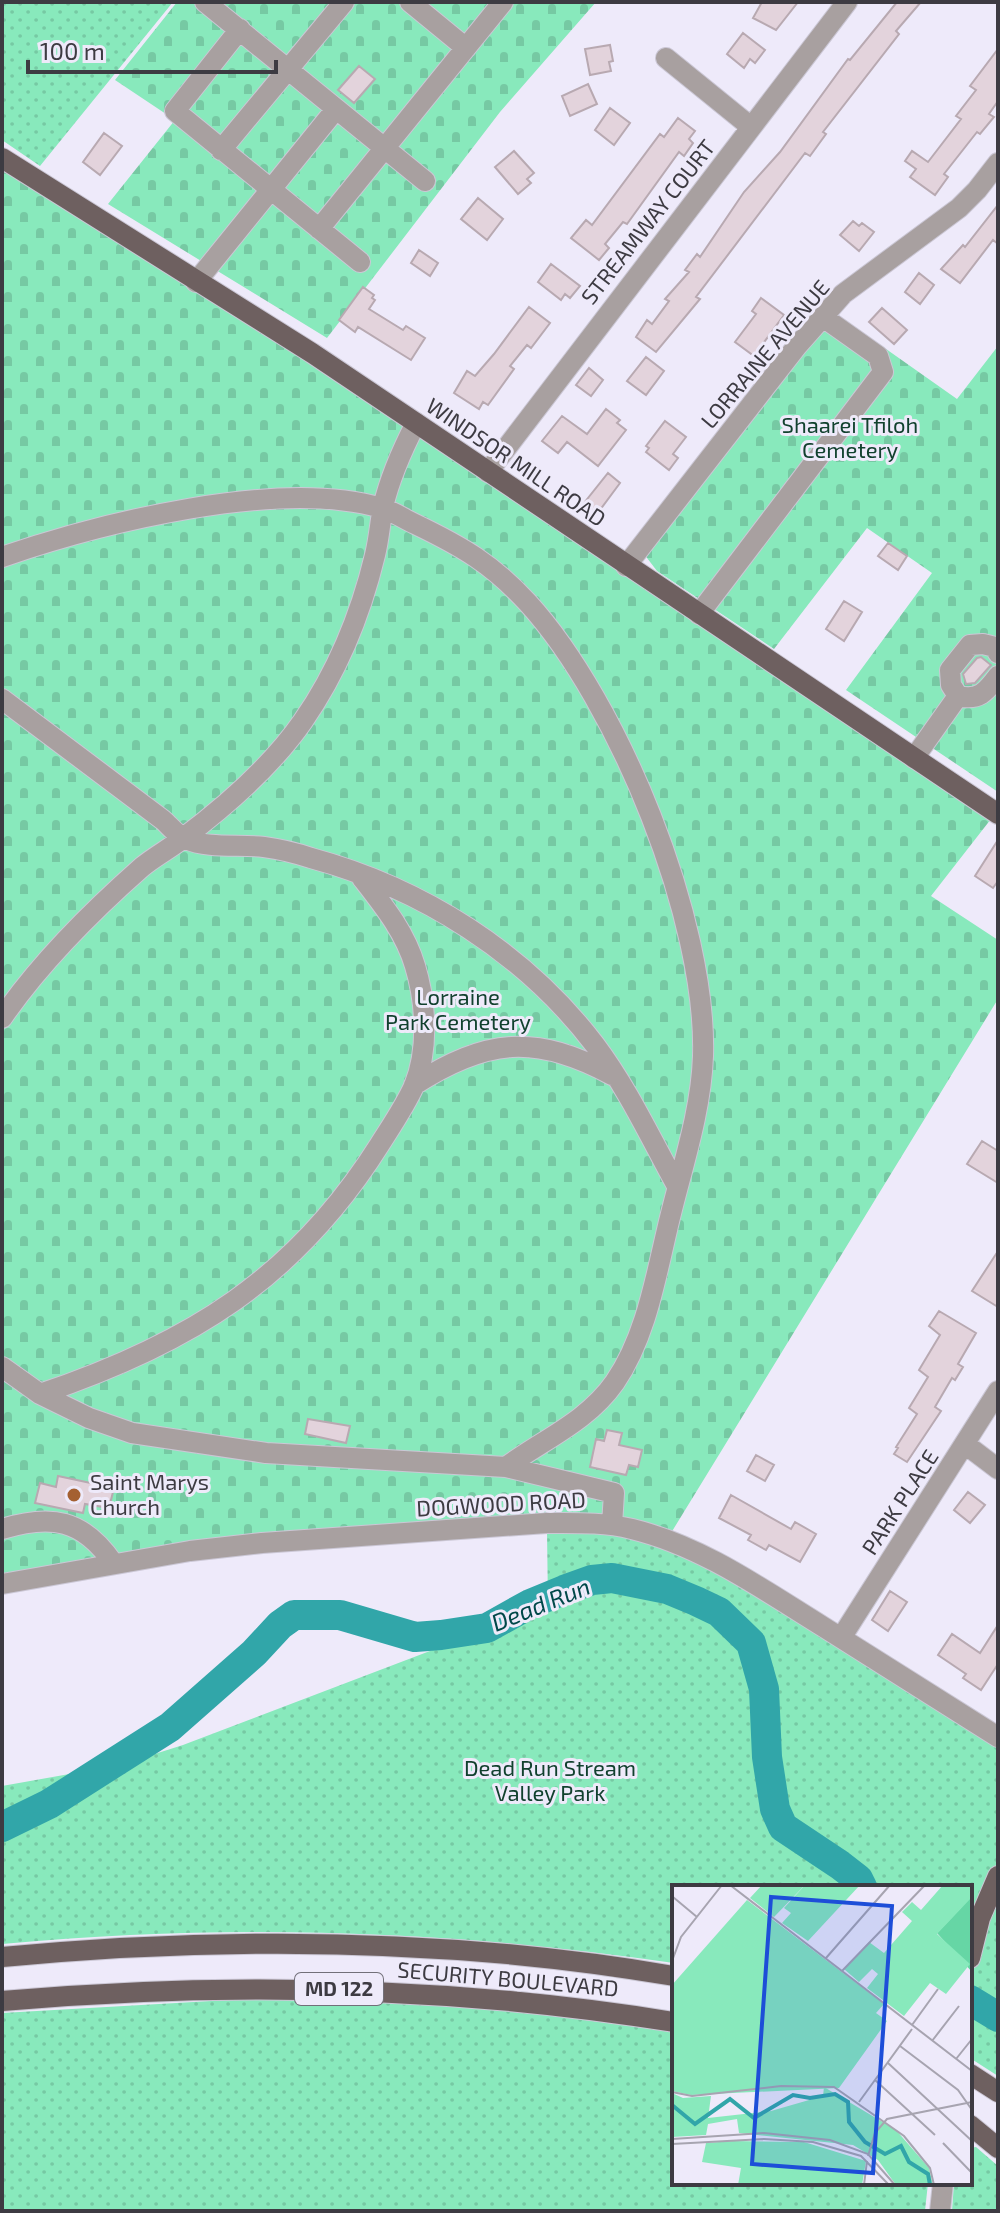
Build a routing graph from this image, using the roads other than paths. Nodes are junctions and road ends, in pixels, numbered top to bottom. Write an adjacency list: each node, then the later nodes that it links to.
1 (205, 2): 6 (street)
2 (344, 2): 9 (street)
3 (410, 2): 7 (street)
4 (503, 2): 7 (street)
5 (847, 2): 11 (street, STREAMWAY COURT)
6 (240, 29): 9 (street); 13 (street)
7 (466, 48): 12 (street)
8 (666, 58): 11 (street)
9 (287, 69): 10 (street); 13 (street)
10 (336, 109): 12 (street); 17 (street)
11 (751, 127): 23 (street, STREAMWAY COURT)
12 (384, 148): 16 (street); 18 (street)
13 (221, 150): 17 (street)
14 (2, 158): 20 (main road, WINDSOR MILL ROAD)
15 (998, 163): 21 (street, LORRAINE AVENUE)
16 (425, 181)
17 (272, 190): 18 (street); 20 (street)
18 (319, 229): 19 (street)
19 (360, 262)
20 (196, 282): 22 (main road, WINDSOR MILL ROAD)
21 (823, 317): 26 (street, LORRAINE AVENUE); 27 (street)
22 (416, 423): 23 (main road, WINDSOR MILL ROAD); 24 (street)
23 (488, 472): 26 (main road, WINDSOR MILL ROAD)
24 (383, 508): 25 (street); 34 (street); 39 (street)
25 (2, 557)
26 (626, 566): 27 (main road, WINDSOR MILL ROAD)
27 (699, 614): 32 (main road, WINDSOR MILL ROAD)
28 (997, 648): 30 (street)
29 (998, 676): 30 (street)
30 (958, 696): 32 (street)
31 (2, 699): 34 (street)
32 (914, 758): 33 (main road, WINDSOR MILL ROAD)
33 (998, 814)
34 (183, 838): 35 (street); 36 (street)
35 (359, 874): 37 (street); 38 (street)
36 (2, 1018)
37 (618, 1078): 38 (street); 39 (street)
38 (414, 1085): 42 (street)
39 (677, 1186): 44 (street)
40 (2, 1367): 42 (street)
41 (998, 1391): 43 (street, PARK PLACE)
42 (40, 1394): 44 (street)
43 (965, 1444): 45 (street); 50 (street, PARK PLACE)
44 (506, 1467): 46 (street)
45 (998, 1469)
46 (612, 1525): 48 (street, DOGWOOD ROAD); 50 (street, DOGWOOD ROAD)
47 (2, 1529): 48 (street)
48 (113, 1563): 49 (street, DOGWOOD ROAD)
49 (2, 1584)
50 (841, 1638): 51 (street, DOGWOOD ROAD)
51 (998, 1737)
52 (998, 1876): 53 (main road)
53 (972, 1950)
54 (2, 1957): 55 (main road, SECURITY BOULEVARD / MD 122)
55 (672, 1976)
56 (2, 2001): 57 (main road, SECURITY BOULEVARD / MD 122)
57 (672, 2022)
58 (972, 2075): 59 (main road)
59 (998, 2092)
60 (972, 2127): 61 (main road)
61 (998, 2148)
62 (943, 2185): 63 (street)
63 (940, 2211)

